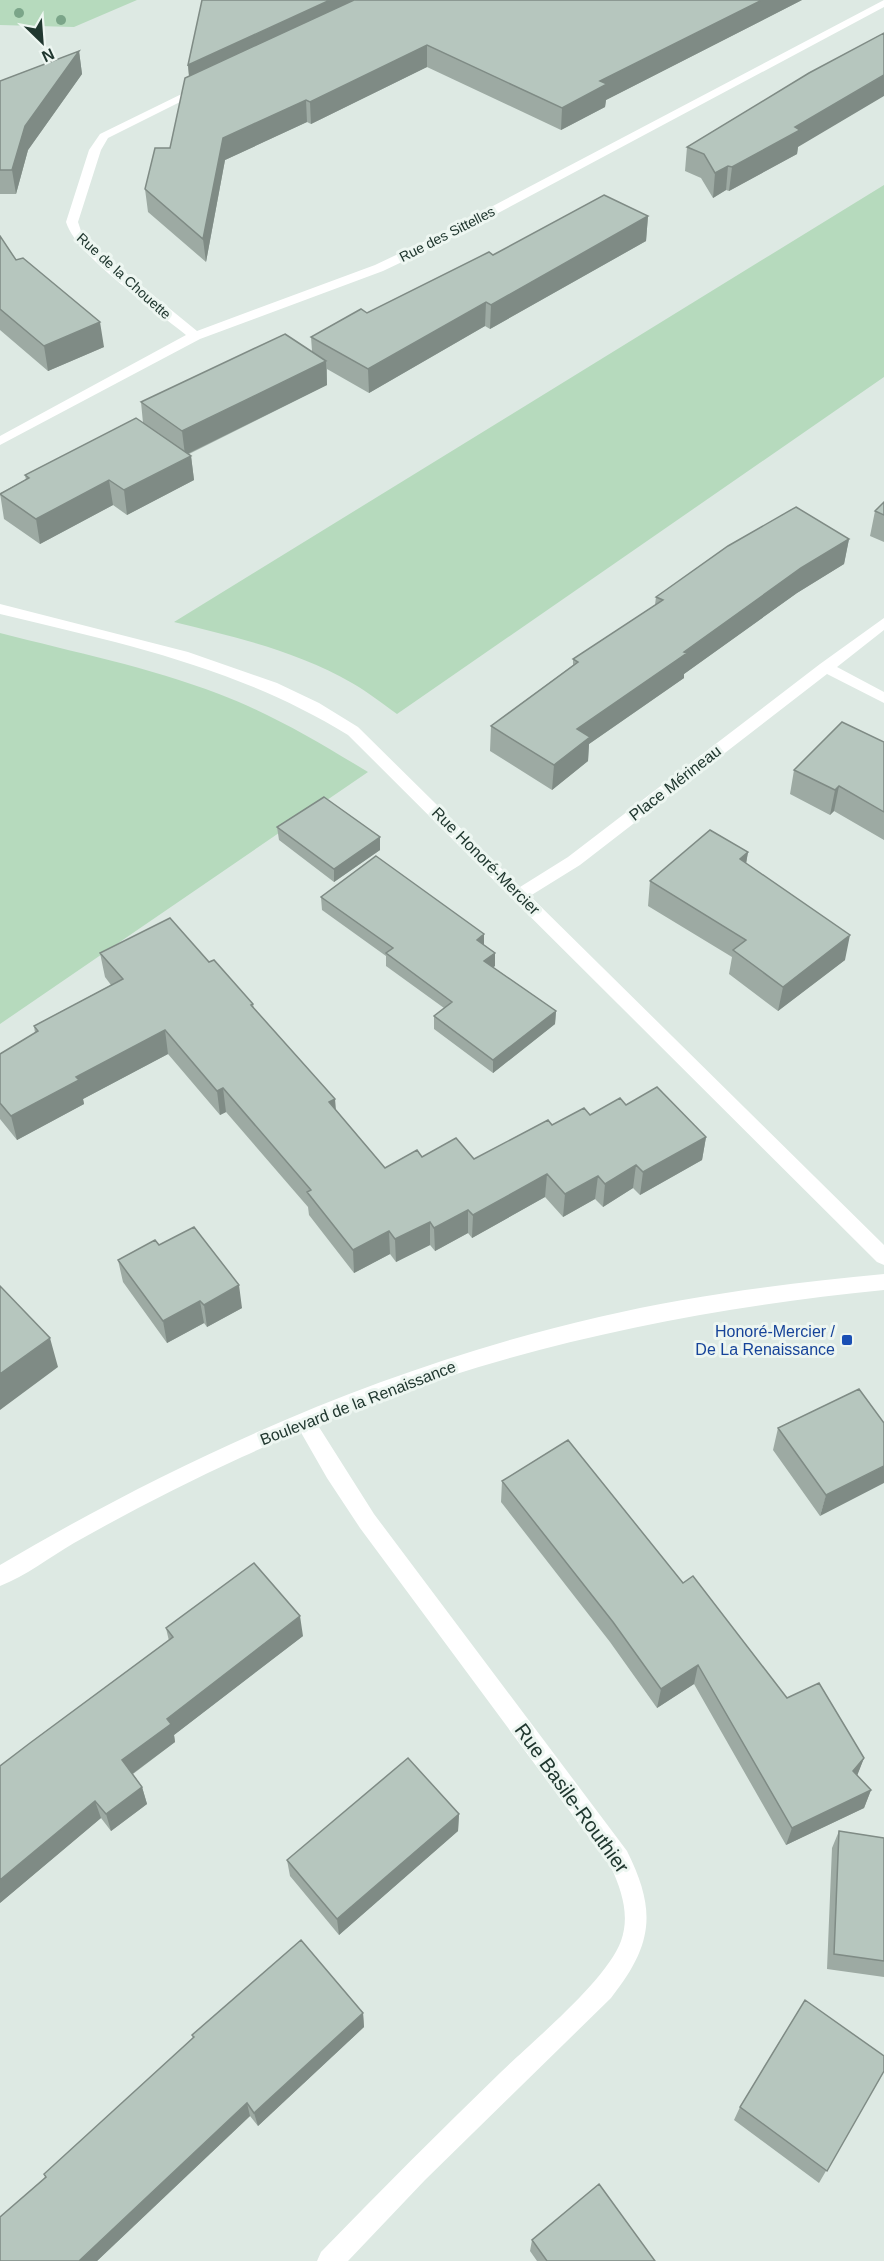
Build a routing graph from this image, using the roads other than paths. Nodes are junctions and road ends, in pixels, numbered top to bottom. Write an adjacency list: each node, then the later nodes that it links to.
1 (884, 3): 3 (street, Rue des Sittelles)
2 (219, 80): 3 (street, Rue de la Chouette)
3 (195, 336): 4 (street, Rue des Sittelles)
4 (0, 441)
5 (0, 609): 9 (street, Rue Honoré-Mercier)
6 (884, 623): 7 (street, Place Mérineau)
7 (825, 667): 8 (street); 9 (street, Place Mérineau)
8 (884, 698)
9 (520, 895): 10 (street, Rue Honoré-Mercier)
10 (884, 1257)
11 (884, 1282): 12 (street, Boulevard de la Renaissance)
12 (305, 1422): 13 (street, Boulevard de la Renaissance); 14 (street, Rue Basile-Routhier)
13 (0, 1576)
14 (338, 2258)

